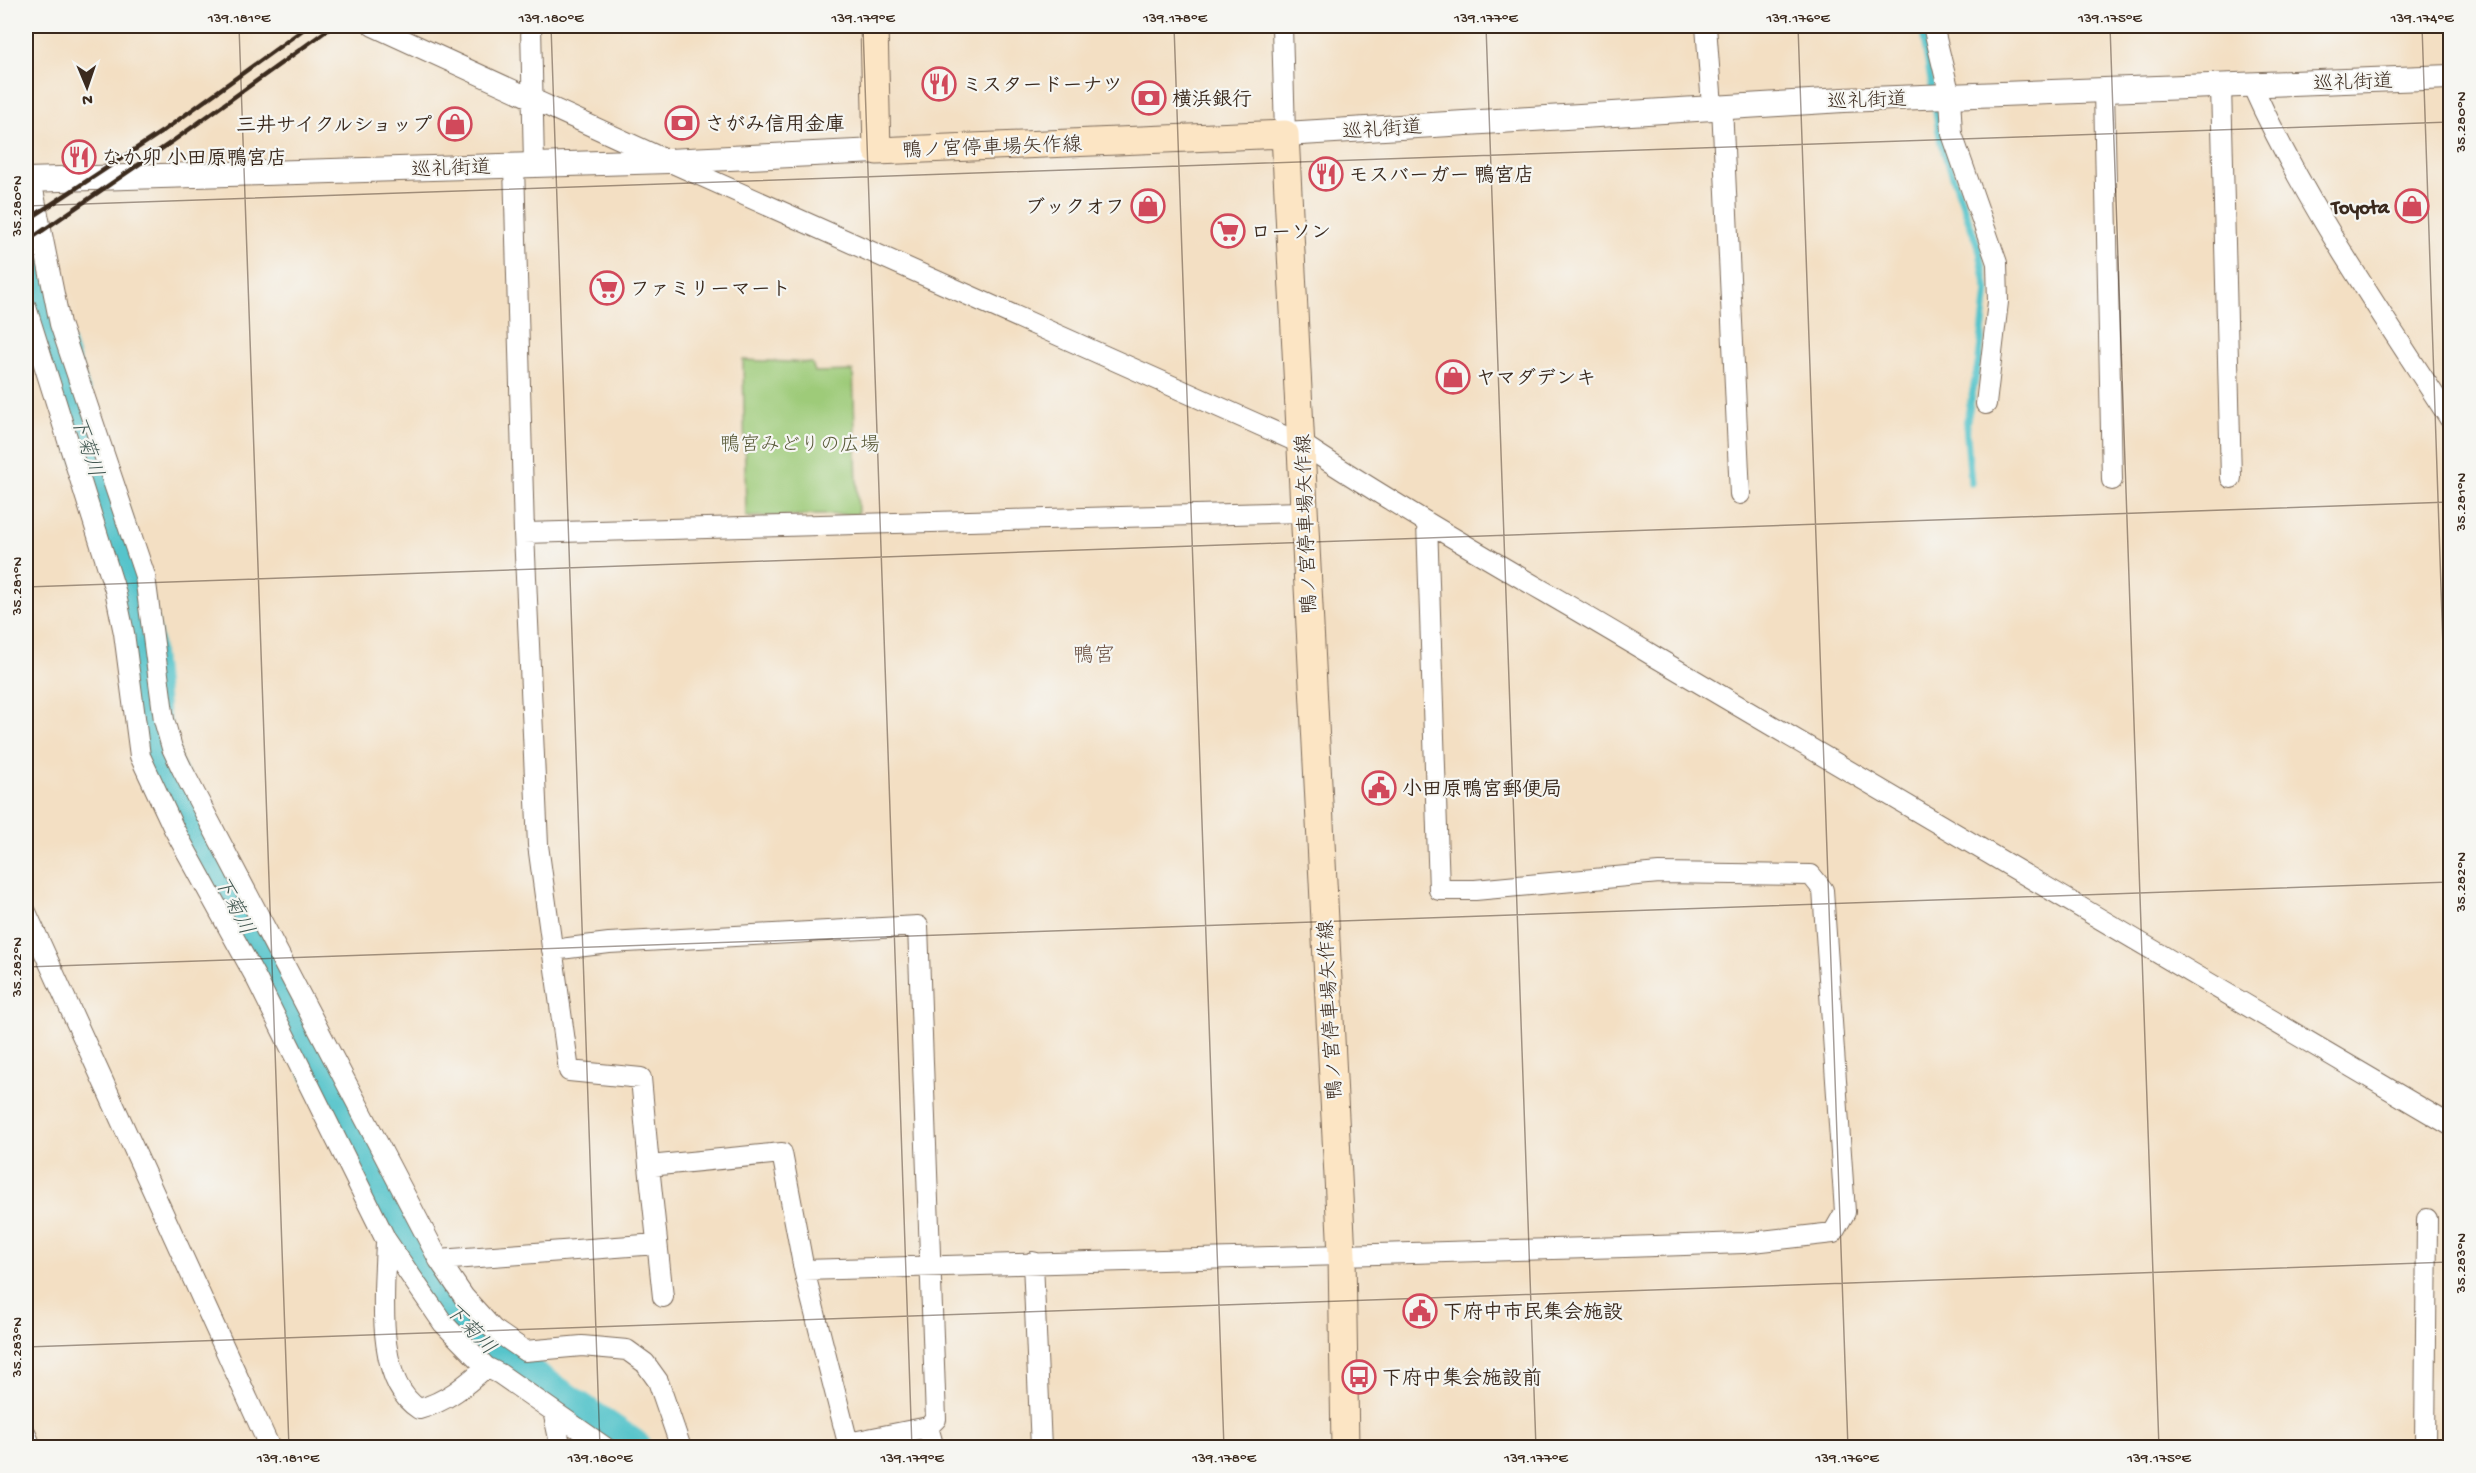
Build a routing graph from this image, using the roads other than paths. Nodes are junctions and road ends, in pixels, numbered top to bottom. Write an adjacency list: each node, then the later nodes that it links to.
1 (374, 26): 12 (street)
2 (531, 26): 12 (street)
3 (874, 26): 15 (main road, 鴨ノ宮停車場矢作線)
4 (1282, 26): 14 (street)
5 (1706, 26): 13 (street)
6 (1933, 26): 11 (street)
7 (2451, 77): 8 (street, 巡礼街道)
8 (2252, 85): 9 (street, 巡礼街道); 21 (street)
9 (2221, 86): 10 (street, 巡礼街道); 23 (street)
10 (2104, 90): 11 (street, 巡礼街道); 24 (street)
11 (1950, 96): 13 (street, 巡礼街道); 20 (street)
12 (531, 97): 16 (street); 17 (street)
13 (1717, 106): 14 (street, 巡礼街道); 25 (street)
14 (1285, 134): 15 (main road, 鴨ノ宮停車場矢作線); 22 (main road, 鴨ノ宮停車場矢作線)
15 (877, 151): 16 (street, 巡礼街道)
16 (668, 161): 17 (street, 巡礼街道); 22 (street)
17 (524, 165): 18 (street, 巡礼街道); 28 (street)
18 (28, 180): 37 (street)
19 (26, 307): 34 (street)
20 (1986, 404)
21 (2451, 419)
22 (1302, 444): 26 (main road, 鴨ノ宮停車場矢作線); 27 (street)
23 (2231, 478)
24 (2112, 480)
25 (1740, 494)
26 (1303, 512): 28 (street); 36 (main road, 鴨ノ宮停車場矢作線)
27 (1426, 522): 31 (street); 36 (street)
28 (524, 533): 30 (street)
29 (26, 912): 47 (street)
30 (552, 950): 32 (street); 39 (street)
31 (2451, 1125)
32 (649, 1166): 35 (street); 40 (street)
33 (2427, 1219): 54 (street)
34 (386, 1240): 42 (street); 42 (street)
35 (657, 1244): 37 (street); 41 (street)
36 (1342, 1255): 38 (street); 53 (main road, 鴨ノ宮停車場矢作線)
37 (439, 1260): 50 (street)
38 (1033, 1262): 39 (street); 52 (street)
39 (928, 1265): 40 (street); 44 (street)
40 (804, 1270): 44 (street)
41 (663, 1297)
42 (486, 1367): 43 (street)
43 (553, 1411): 48 (street); 49 (street)
44 (928, 1427): 51 (street)
45 (26, 1434): 46 (street)
46 (31, 1448)
47 (270, 1448)
48 (561, 1448)
49 (606, 1448)
50 (681, 1448)
51 (934, 1448)
52 (1041, 1448)
53 (1345, 1448)
54 (2426, 1448)

